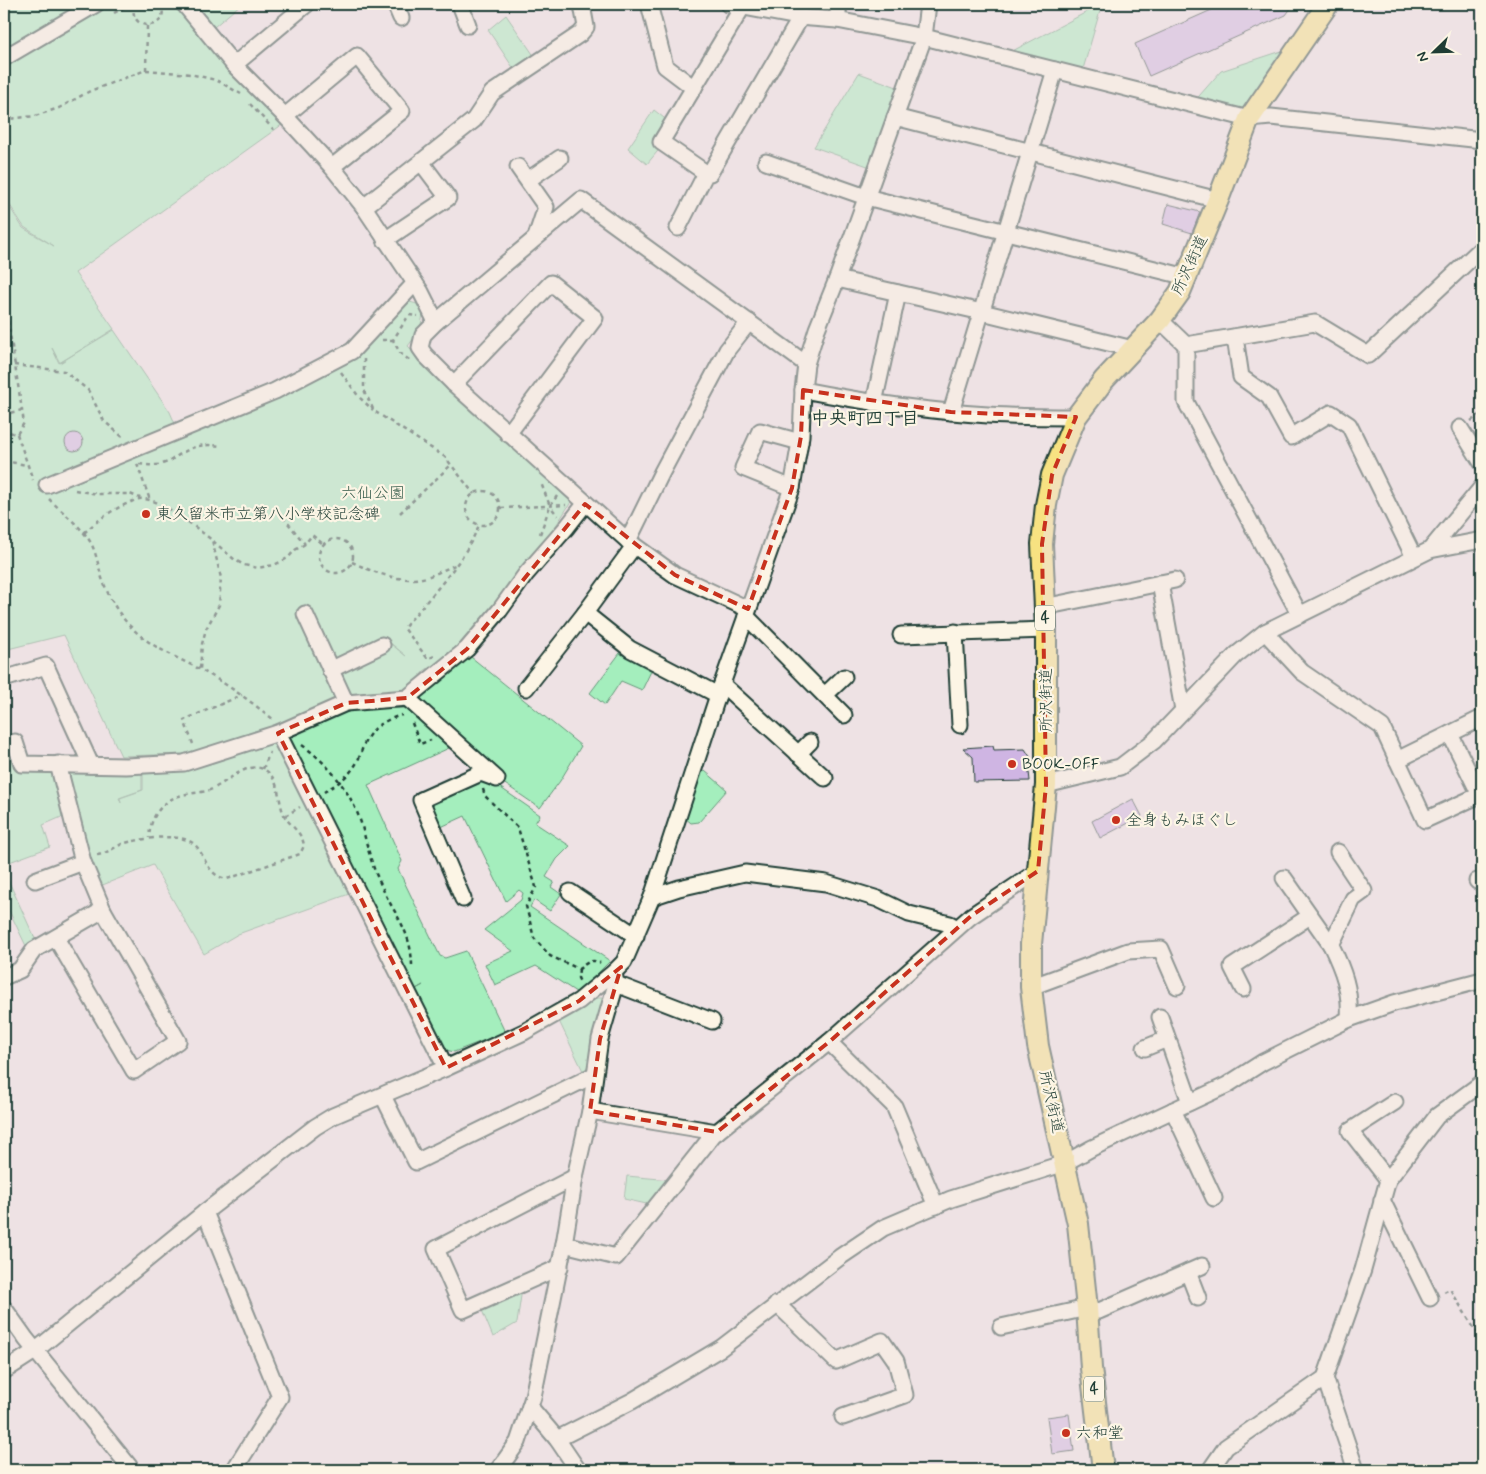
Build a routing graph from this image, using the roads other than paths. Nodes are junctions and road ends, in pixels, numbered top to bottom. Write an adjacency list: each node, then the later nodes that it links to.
1 (96, 4): 17 (street)
2 (184, 4): 18 (street)
3 (307, 4): 18 (street)
4 (395, 4): 13 (street)
5 (460, 4): 15 (street)
6 (584, 4): 27 (street)
7 (649, 4): 20 (street)
8 (839, 4): 14 (street)
9 (928, 4): 16 (street)
10 (1328, 4): 23 (main road, 所沢街道 / 4)
11 (736, 5): 12 (street); 20 (street)
12 (802, 17): 14 (street); 31 (street)
13 (401, 18)
14 (837, 20): 16 (street)
15 (468, 25)
16 (924, 37): 19 (street); 22 (street)
17 (4, 58)
18 (234, 65): 21 (street)
19 (1055, 70): 23 (street); 25 (street)
20 (694, 88): 31 (street)
21 (285, 116): 29 (street); 29 (street)
22 (895, 117): 25 (street); 33 (street)
23 (1248, 119): 24 (street); 34 (main road, 所沢街道 / 4)
24 (1482, 140)
25 (1030, 153): 34 (street); 37 (street)
26 (560, 158): 32 (street)
27 (421, 162): 35 (street); 39 (street)
28 (766, 162): 33 (street)
29 (332, 167): 35 (street)
30 (518, 167): 32 (street)
31 (706, 173): 36 (street)
32 (528, 180): 38 (street)
33 (866, 197): 37 (street); 42 (street)
34 (1218, 200): 41 (main road, 所沢街道 / 4)
35 (364, 207): 39 (street)
36 (678, 228)
37 (1006, 231): 41 (street); 45 (street)
38 (536, 237): 47 (street); 48 (street)
39 (385, 240): 43 (street)
40 (1482, 248): 49 (street)
41 (1187, 277): 46 (main road, 所沢街道 / 4)
42 (837, 279): 44 (street); 52 (street)
43 (415, 284): 47 (street); 64 (street)
44 (898, 293): 45 (street); 55 (street)
45 (982, 312): 51 (street); 56 (street)
46 (1160, 320): 50 (street); 51 (main road, 所沢街道 / 4)
47 (436, 322): 53 (street)
48 (749, 322): 52 (street); 67 (street)
49 (1235, 337): 50 (street); 69 (street)
50 (1186, 345): 76 (street)
51 (1133, 349): 57 (main road, 所沢街道 / 4)
52 (806, 364): 54 (street)
53 (454, 384): 59 (street); 59 (street)
54 (803, 390): 55 (street); 60 (street)
55 (874, 403): 56 (street)
56 (951, 412): 57 (street)
57 (1076, 417): 72 (main road, 所沢街道 / 4)
58 (1460, 428): 61 (street)
59 (508, 434): 65 (street)
60 (800, 442): 63 (street); 63 (street)
61 (1482, 464)
62 (1482, 487): 68 (street)
63 (792, 488): 74 (street)
64 (44, 490)
65 (585, 504): 67 (street); 88 (street)
66 (1482, 540): 68 (street)
67 (631, 544): 73 (street); 74 (street)
68 (1430, 550): 69 (street)
69 (1414, 557): 76 (street)
70 (1175, 580): 71 (street)
71 (1160, 584): 72 (street); 90 (street)
72 (1044, 607): 77 (main road, 所沢街道 / 4)
73 (585, 613): 85 (street); 86 (street)
74 (747, 613): 86 (street); 87 (street)
75 (305, 614): 82 (street)
76 (1300, 615): 79 (street)
77 (1046, 630): 78 (street); 103 (main road, 所沢街道 / 4)
78 (955, 632): 80 (street); 93 (street)
79 (1265, 632): 90 (street); 99 (street)
80 (901, 635)
81 (382, 644): 82 (street)
82 (330, 670): 89 (street)
83 (844, 677): 87 (street)
84 (4, 679): 101 (street)
85 (526, 688)
86 (720, 690): 98 (street); 111 (street)
87 (825, 695): 91 (street)
88 (407, 698): 89 (street); 112 (street)
89 (346, 703): 94 (street)
90 (1183, 710): 103 (street)
91 (844, 715)
92 (1482, 718): 95 (street)
93 (960, 725)
94 (280, 731): 101 (street); 131 (street)
95 (1450, 734): 99 (street); 104 (street)
96 (6, 740): 100 (street)
97 (810, 742): 98 (street)
98 (798, 754): 102 (street)
99 (1397, 760): 104 (street)
100 (58, 764): 101 (street); 106 (street)
101 (91, 765)
102 (825, 778)
103 (1046, 785): 107 (main road, 所沢街道 / 4)
104 (1481, 795)
105 (1338, 852): 118 (street)
106 (83, 859): 109 (street); 113 (street)
107 (1038, 871): 115 (street); 123 (main road, 所沢街道 / 4)
108 (1284, 878): 114 (street)
109 (36, 880)
110 (570, 892): 116 (street)
111 (652, 897): 115 (street); 116 (street)
112 (463, 898)
113 (103, 910): 117 (street); 117 (street)
114 (1310, 916): 118 (street); 124 (street)
115 (957, 928): 129 (street)
116 (636, 936): 120 (street)
117 (56, 938): 119 (street)
118 (1331, 945): 126 (street)
119 (4, 977)
120 (615, 978): 127 (street); 131 (street); 132 (street)
121 (1482, 980): 126 (street)
122 (1177, 986): 123 (street)
123 (1031, 987): 140 (main road, 所沢街道 / 4)
124 (1243, 989)
125 (1160, 1017): 128 (street)
126 (1349, 1019): 135 (street)
127 (712, 1021)
128 (1168, 1039): 130 (street); 135 (street)
129 (829, 1042): 139 (street); 145 (street)
130 (1145, 1048)
131 (446, 1068): 134 (street)
132 (594, 1075): 134 (street); 138 (street)
133 (1482, 1083): 142 (street)
134 (383, 1096): 146 (street)
135 (1190, 1102): 137 (street)
136 (1394, 1102): 142 (street)
137 (1173, 1110): 140 (street); 143 (street)
138 (590, 1111): 139 (street); 141 (street)
139 (717, 1132): 147 (street)
140 (1064, 1163): 145 (street); 155 (main road, 所沢街道 / 4)
141 (575, 1177): 147 (street); 149 (street)
142 (1388, 1180): 144 (street)
143 (1214, 1198)
144 (1382, 1200): 152 (street); 159 (street)
145 (936, 1206): 153 (street)
146 (205, 1212): 157 (street); 164 (street)
147 (564, 1244): 149 (street)
148 (1202, 1266): 150 (street)
149 (560, 1267): 160 (street)
150 (1188, 1272): 151 (street); 155 (street)
151 (1198, 1298)
152 (1430, 1298)
153 (777, 1304): 161 (street); 162 (street)
154 (4, 1308): 157 (street)
155 (1087, 1308): 156 (street); 167 (main road, 所沢街道 / 4)
156 (1002, 1327)
157 (35, 1351): 158 (street); 163 (street)
158 (4, 1370)
159 (1325, 1378): 168 (street); 169 (street)
160 (530, 1407): 162 (street); 165 (street)
161 (843, 1417)
162 (557, 1439): 166 (street)
163 (131, 1470)
164 (234, 1470)
165 (498, 1470)
166 (578, 1470)
167 (1103, 1470)
168 (1210, 1470)
169 (1356, 1470)

